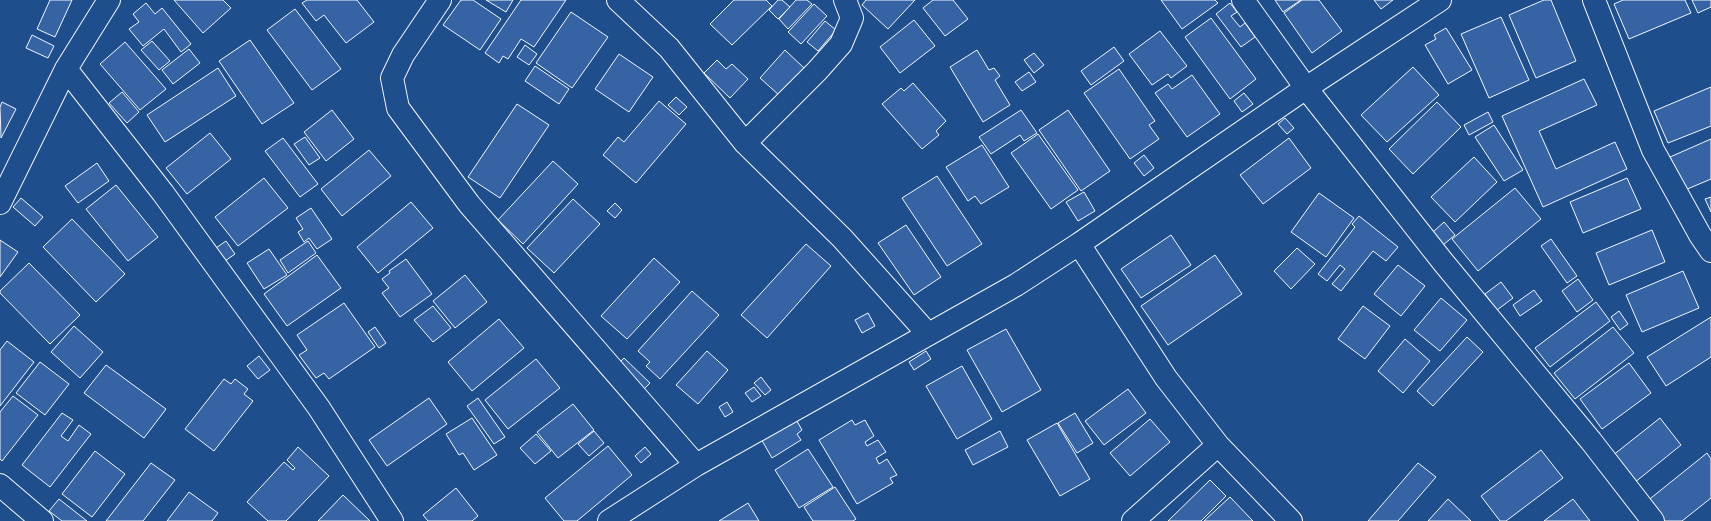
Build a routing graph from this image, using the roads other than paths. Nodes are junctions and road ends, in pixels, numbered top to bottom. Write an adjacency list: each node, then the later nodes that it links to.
1 (109, 0): 8 (street)
2 (440, 0): 16 (street)
3 (618, 0): 10 (street)
4 (844, 0): 10 (street)
5 (1243, 0): 9 (street)
6 (1440, 0): 9 (street)
7 (1594, 0): 13 (street)
8 (66, 69): 11 (street); 19 (street)
9 (1306, 88): 12 (street); 23 (street)
10 (745, 143): 14 (street)
11 (0, 203)
12 (1079, 244): 14 (street); 15 (street)
13 (1711, 251)
14 (928, 334): 16 (street)
15 (1218, 445): 21 (street); 22 (street)
16 (696, 465): 20 (street)
17 (0, 485): 18 (street)
18 (42, 521)
19 (392, 521)
20 (609, 521)
21 (1133, 521)
22 (1291, 521)
23 (1653, 521)

